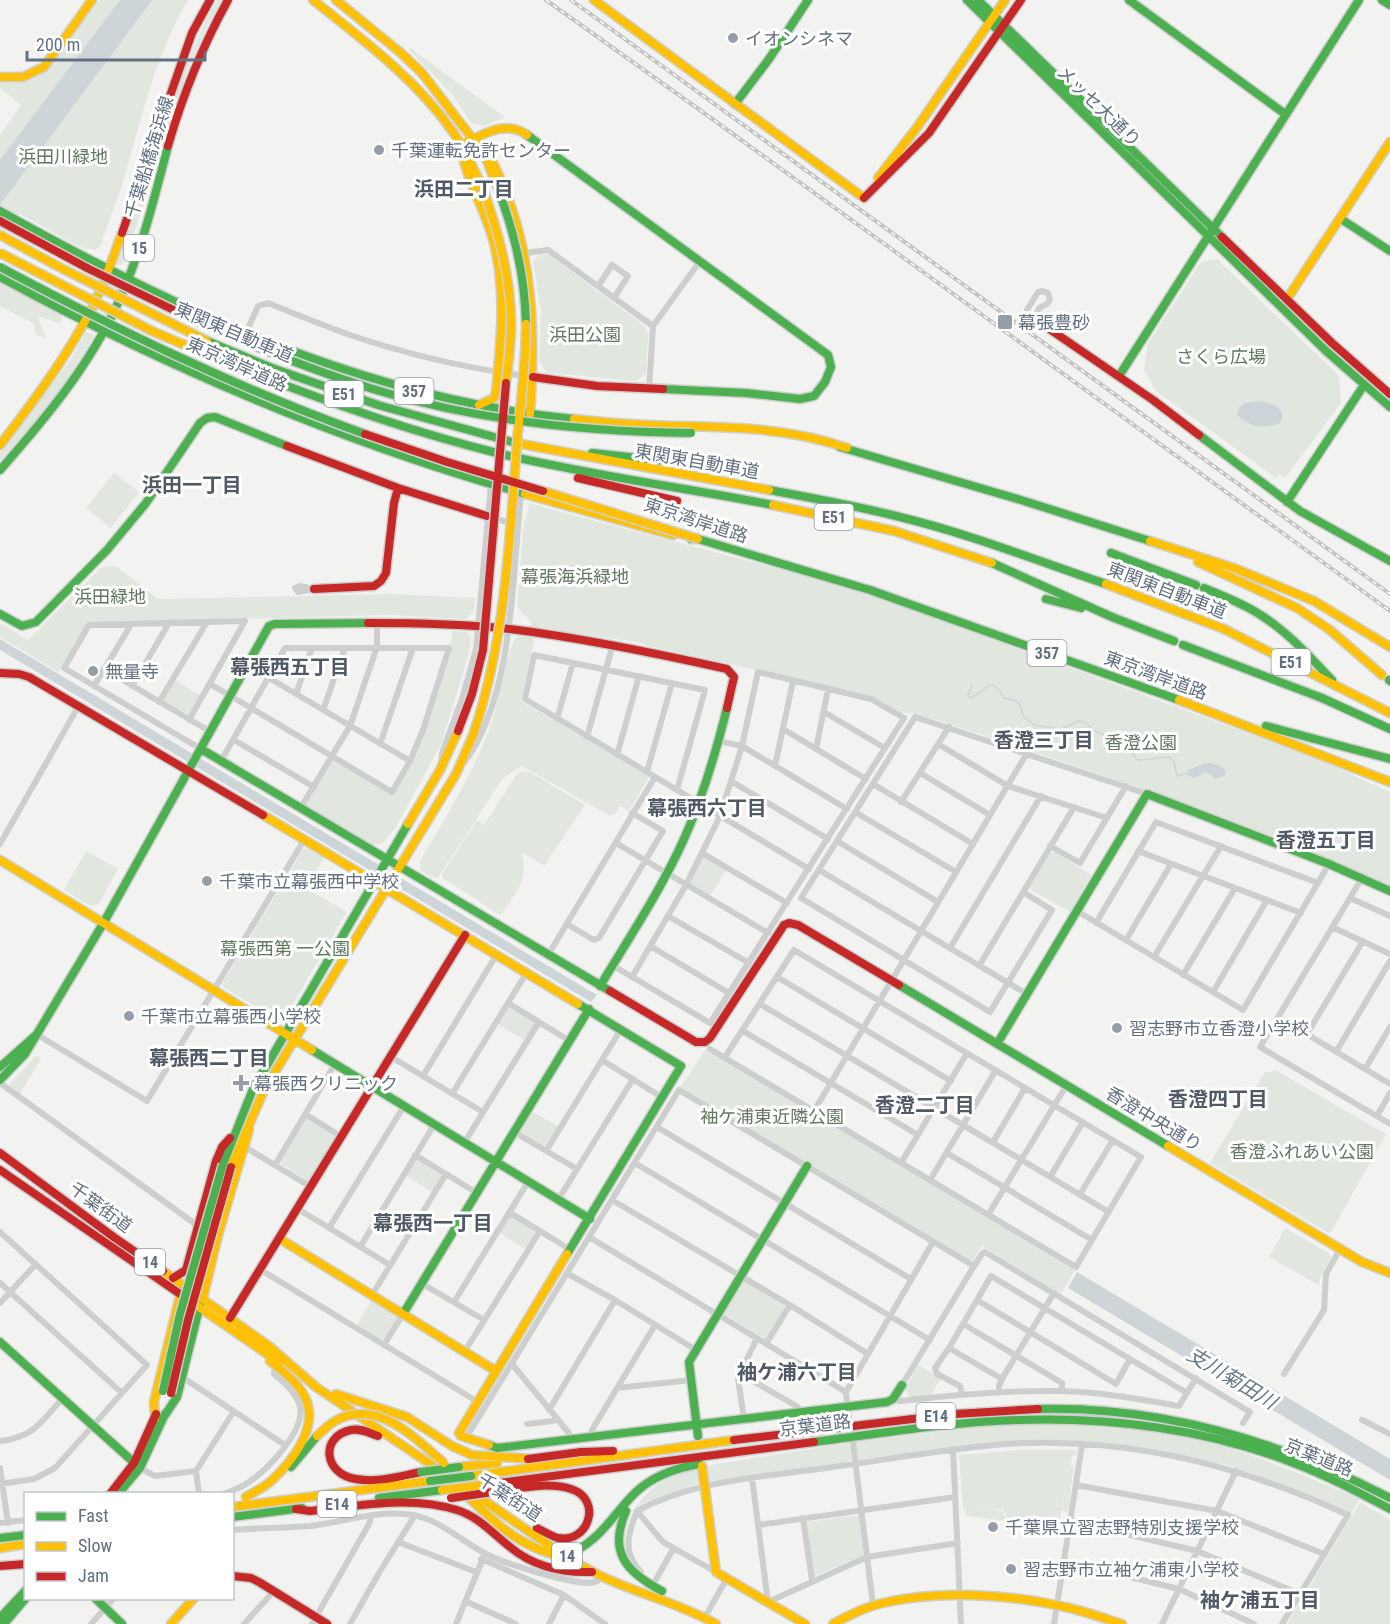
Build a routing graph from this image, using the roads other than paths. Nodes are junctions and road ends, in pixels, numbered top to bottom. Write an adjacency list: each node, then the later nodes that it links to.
1 (92, 0): 18 (main road)
2 (210, 0): 37 (main road, 千葉船橋海浜線 / 15)
3 (228, 0): 39 (main road, 千葉船橋海浜線 / 15)
4 (313, 0): 25 (main road)
5 (336, 0): 23 (main road)
6 (594, 0): 21 (main road)
7 (808, 0): 21 (main road)
8 (967, 0): 16 (main road, メッセ大通り)
9 (978, 0): 16 (main road, メッセ大通り)
10 (1005, 0): 16 (main road)
11 (1021, 0): 17 (main road)
12 (1129, 0): 22 (main road)
13 (1359, 0): 22 (main road)
14 (1382, 0): 15 (main road)
15 (1390, 5)
16 (992, 19): 17 (main road, メッセ大通り); 26 (main road)
17 (1001, 28): 26 (main road); 30 (main road, メッセ大通り)
18 (50, 57): 19 (main road); 20 (main road)
19 (0, 71)
20 (0, 77)
21 (735, 104): 26 (main road)
22 (1285, 114): 30 (main road)
23 (473, 139): 25 (main road); 34 (main road); 35 (main road); 140 (main road, bridge)
24 (1390, 142): 28 (main road)
25 (461, 145): 48 (main road); 136 (main road, bridge)
26 (864, 198)
27 (0, 211): 37 (main road, 357)
28 (1341, 219): 32 (main road); 42 (main road)
29 (0, 221): 58 (main road, 東京湾岸道路 / 357, bridge)
30 (1211, 232): 42 (main road); 49 (main road); 51 (main road)
31 (0, 235): 59 (main road, 東関東自動車道 / E51, bridge)
32 (1390, 251)
33 (0, 253): 60 (main road, 東関東自動車道 / E51, bridge)
34 (526, 253): 40 (street); 50 (main road)
35 (700, 261): 44 (street); 52 (main road)
36 (0, 267): 70 (main road, 東京湾岸道路 / 357, bridge)
37 (109, 270): 39 (main road, 357); 43 (main road, 千葉船橋海浜線 / 15)
38 (0, 277): 43 (main road)
39 (128, 279): 46 (main road, 千葉船橋海浜線 / 15); 47 (main road, 357)
40 (598, 286): 41 (street); 41 (street)
41 (614, 298): 44 (street)
42 (1287, 299): 53 (main road)
43 (85, 322): 46 (main road); 57 (main road, 千葉船橋海浜線 / 15)
44 (653, 326): 52 (street)
45 (1045, 326): 45 (street); 49 (main road)
46 (104, 331): 62 (main road, 千葉船橋海浜線 / 15); 63 (main road)
47 (246, 333): 48 (street); 54 (main road, 357)
48 (498, 372): 50 (street); 54 (main road)
49 (1119, 376): 67 (main road)
50 (533, 378): 52 (main road); 56 (main road)
51 (1364, 385): 55 (main road); 67 (main road)
52 (649, 389)
53 (1390, 394)
54 (478, 405): 56 (main road, 357)
55 (1390, 407)
56 (530, 414): 58 (main road, 357)
57 (0, 445)
58 (847, 448): 71 (main road, 東京湾岸道路 / 357)
59 (553, 452): 61 (main road); 102 (main road, 東関東自動車道 / E51)
60 (538, 462): 66 (main road); 77 (main road, 東関東自動車道 / E51)
61 (721, 467)
62 (0, 470)
63 (491, 484): 65 (main road); 68 (street)
64 (398, 488): 68 (main road); 74 (main road); 76 (main road)
65 (521, 494): 69 (street); 70 (main road)
66 (677, 501)
67 (1287, 502): 73 (main road)
68 (488, 516): 69 (street); 82 (street)
69 (518, 525): 83 (street)
70 (698, 538): 112 (main road, 東京湾岸道路 / 357)
71 (1180, 550): 86 (main road, 東京湾岸道路 / 357); 96 (main road)
72 (1111, 554): 102 (main road)
73 (1390, 561)
74 (314, 590)
75 (1046, 599): 77 (main road)
76 (0, 614)
77 (1110, 617): 118 (main road, 東関東自動車道 / E51)
78 (207, 622): 80 (street); 99 (street); 106 (street)
79 (377, 622): 82 (main road); 85 (street); 105 (main road)
80 (169, 623): 81 (street); 101 (street)
81 (129, 624): 91 (street); 100 (street)
82 (479, 626): 83 (main road); 136 (street)
83 (509, 629): 84 (main road); 140 (street)
84 (613, 644): 92 (street); 122 (main road)
85 (377, 647): 88 (street); 89 (street); 115 (street)
86 (1390, 647)
87 (312, 648): 88 (street); 95 (street); 104 (street)
88 (345, 648): 109 (street)
89 (413, 648): 123 (street); 134 (street)
90 (573, 663): 92 (street); 113 (street); 113 (street)
91 (104, 669): 100 (street); 101 (street)
92 (606, 670): 94 (street); 120 (street)
93 (0, 674): 107 (main road)
94 (639, 676): 98 (street); 130 (street)
95 (269, 678): 104 (street); 108 (street)
96 (1387, 679)
97 (793, 681): 103 (street); 117 (street); 125 (street)
98 (672, 683): 138 (street); 149 (street)
99 (210, 684): 105 (street); 114 (street)
100 (94, 686): 127 (street)
101 (132, 686): 106 (street)
102 (1340, 688): 111 (main road, 東関東自動車道 / E51)
103 (828, 689): 110 (street); 126 (street)
104 (296, 694): 109 (street)
105 (230, 696): 108 (street); 119 (main road)
106 (159, 702): 114 (street)
107 (78, 707): 137 (main road); 166 (street)
108 (251, 708): 121 (street); 131 (street)
109 (323, 710): 115 (street)
110 (824, 712): 126 (street); 128 (street)
111 (1390, 714)
112 (1226, 717): 132 (main road); 144 (main road, 東京湾岸道路 / 357)
113 (557, 719): 120 (street)
114 (189, 720): 119 (street)
115 (350, 726): 123 (street); 131 (street)
116 (949, 727): 124 (street); 129 (street); 145 (street)
117 (783, 729): 128 (street); 135 (street)
118 (1390, 729)
119 (211, 732): 127 (main road)
120 (587, 737): 130 (street)
121 (234, 740): 133 (street); 148 (street)
122 (719, 741): 125 (street); 153 (main road)
123 (380, 744): 134 (street)
124 (938, 744): 139 (street); 146 (street)
125 (742, 746): 135 (street); 143 (street)
126 (885, 748): 142 (street)
127 (201, 749): 133 (main road); 137 (main road)
128 (816, 749): 142 (street)
129 (1028, 753): 146 (street); 147 (street)
130 (617, 754): 138 (street)
131 (332, 756): 134 (street); 148 (street)
132 (1390, 759)
133 (221, 761): 154 (main road)
134 (411, 761)
135 (775, 766): 156 (street)
136 (440, 770): 174 (main road)
137 (188, 772): 163 (main road); 199 (main road)
138 (647, 772): 141 (street)
139 (920, 773): 152 (street); 159 (street)
140 (456, 774): 177 (main road)
141 (655, 777): 149 (street); 158 (street)
142 (866, 779): 156 (street)
143 (731, 781): 160 (street); 162 (street)
144 (1390, 782)
145 (873, 784): 152 (street); 157 (street)
146 (1008, 786): 151 (street); 159 (street)
147 (1126, 786): 150 (street); 161 (street)
148 (314, 787): 154 (street)
149 (677, 790): 153 (street)
150 (1147, 794): 176 (main road); 195 (main road)
151 (1041, 796): 155 (street); 209 (street)
152 (901, 801): 167 (street)
153 (699, 803): 160 (street); 181 (main road)
154 (301, 807): 174 (main road)
155 (1074, 807): 161 (street); 168 (street)
156 (847, 809): 162 (street)
157 (855, 812): 164 (street); 180 (street)
158 (632, 813): 165 (street); 173 (street)
159 (990, 815): 167 (street)
160 (720, 816): 171 (street); 178 (street)
161 (1107, 818): 168 (street)
162 (828, 839): 178 (street)
163 (304, 840): 184 (main road); 226 (street)
164 (837, 841): 179 (street); 193 (street)
165 (616, 843): 173 (street); 201 (street)
166 (0, 844)
167 (973, 844): 180 (street)
168 (1050, 846): 190 (street)
169 (1221, 846): 170 (street); 182 (street); 185 (street)
170 (1138, 851): 175 (street); 200 (street)
171 (702, 854): 186 (street); 194 (street)
172 (0, 860): 199 (main road)
173 (646, 861): 181 (street); 201 (street)
174 (387, 862): 177 (main road); 184 (main road)
175 (1171, 864): 182 (street); 206 (street)
176 (1329, 864): 183 (main road); 185 (street)
177 (398, 868): 187 (main road); 212 (main road)
178 (809, 869): 194 (street)
179 (819, 870): 203 (street); 214 (street)
180 (956, 872): 193 (street)
181 (666, 873): 186 (street); 217 (main road)
182 (1203, 876): 188 (street); 213 (street)
183 (1362, 878): 189 (main road); 191 (street)
184 (376, 880): 187 (main road); 241 (main road)
185 (1318, 883): 196 (street)
186 (686, 885): 197 (street); 204 (street)
187 (387, 887): 205 (main road); 243 (main road)
188 (1235, 888): 192 (street); 220 (street)
189 (1390, 891)
190 (1023, 892): 218 (street); 224 (street)
191 (1350, 898): 198 (street); 202 (street)
192 (1267, 900): 196 (street); 227 (street)
193 (938, 902): 203 (street)
194 (787, 903): 204 (street)
195 (1077, 911): 200 (street); 229 (main road)
196 (1301, 913): 227 (street)
197 (668, 916): 208 (street); 216 (street)
198 (1390, 916)
199 (104, 922): 226 (main road); 240 (main road)
200 (1096, 923): 206 (street)
201 (567, 924): 212 (street)
202 (1332, 927): 207 (street); 234 (street)
203 (921, 931): 209 (street); 214 (street)
204 (768, 933): 216 (street)
205 (465, 935): 210 (main road); 250 (main road)
206 (1126, 940): 213 (street)
207 (1363, 941): 211 (street); 242 (street)
208 (650, 946): 221 (street); 228 (street)
209 (950, 948): 218 (street)
210 (497, 954): 219 (main road); 257 (street)
211 (1390, 954)
212 (548, 955): 225 (main road)
213 (1154, 957): 220 (street)
214 (903, 960): 223 (street); 224 (street)
215 (1390, 961): 247 (street)
216 (749, 963): 228 (street)
217 (612, 966): 221 (street); 225 (main road)
218 (979, 966): 224 (street)
219 (528, 972): 231 (street); 233 (main road)
220 (1183, 975): 227 (street)
221 (632, 977): 228 (street)
222 (777, 977): 230 (street); 232 (street); 237 (street)
223 (892, 981): 225 (main road, 香澄中央通り); 230 (street); 245 (main road, 香澄中央通り)
224 (1008, 983): 229 (street)
225 (600, 986)
226 (214, 990): 240 (street); 241 (main road)
227 (1213, 992)
228 (729, 993)
229 (1027, 994): 245 (main road)
230 (879, 1001): 237 (street); 248 (street)
231 (508, 1003): 235 (street); 267 (street)
232 (760, 1004): 239 (street); 249 (street)
233 (589, 1009): 238 (main road); 244 (main road)
234 (1278, 1017): 242 (street); 275 (street)
235 (539, 1022): 244 (street); 273 (street)
236 (1390, 1027): 255 (street)
237 (863, 1028): 249 (street); 259 (street)
238 (621, 1029): 252 (street); 268 (main road)
239 (743, 1030): 251 (street); 261 (street)
240 (36, 1034): 254 (main road); 260 (main road)
241 (285, 1034): 243 (main road); 283 (main road)
242 (1307, 1034): 247 (street)
243 (295, 1040): 253 (main road); 276 (main road)
244 (570, 1041): 282 (main road)
245 (997, 1044): 263 (main road, 香澄中央通り)
246 (710, 1049): 251 (street)
247 (1336, 1052): 255 (street)
248 (968, 1053): 256 (street); 259 (street)
249 (846, 1055): 261 (street); 271 (street)
250 (391, 1057): 257 (street); 264 (main road)
251 (725, 1058): 272 (street)
252 (602, 1060): 258 (street); 290 (street)
253 (335, 1064): 264 (main road); 274 (street)
254 (0, 1067)
255 (1365, 1069): 262 (street)
256 (996, 1070): 265 (street); 280 (street)
257 (423, 1076): 267 (street)
258 (633, 1079): 268 (street); 302 (street)
259 (951, 1080): 271 (street)
260 (0, 1082): 319 (street)
261 (830, 1083): 272 (street); 284 (street)
262 (1390, 1084)
263 (1066, 1086): 269 (street); 329 (main road, 香澄中央通り)
264 (372, 1087): 270 (main road); 285 (main road)
265 (1025, 1088): 269 (street); 288 (street)
266 (1390, 1093): 275 (street)
267 (452, 1094): 273 (street)
268 (663, 1098): 318 (main road)
269 (1054, 1105): 277 (street); 294 (street)
270 (404, 1106): 279 (main road); 320 (street)
271 (934, 1108): 280 (street); 284 (street)
272 (814, 1111): 297 (street)
273 (483, 1112): 287 (street)
274 (305, 1114): 285 (street); 298 (street)
275 (1377, 1116): 278 (street)
276 (251, 1117): 289 (main road); 299 (main road)
277 (1083, 1122): 286 (street); 304 (street)
278 (1390, 1124)
279 (434, 1125): 287 (main road); 293 (street)
280 (963, 1125): 288 (street); 292 (street)
281 (657, 1127): 296 (street); 300 (street); 313 (street)
282 (514, 1132): 290 (street); 295 (main road)
283 (233, 1135): 299 (main road); 319 (main road)
284 (918, 1135): 297 (street)
285 (342, 1137): 307 (main road)
286 (1113, 1140): 310 (street); 316 (street)
287 (464, 1143): 295 (main road)
288 (993, 1143): 294 (street)
289 (245, 1147): 298 (street); 347 (main road)
290 (546, 1151): 302 (street)
291 (0, 1153): 338 (main road, 千葉街道 / 14)
292 (947, 1153): 305 (street); 308 (street)
293 (415, 1155): 303 (street); 328 (street)
294 (1022, 1160): 304 (street); 308 (street)
295 (496, 1162): 306 (main road); 309 (main road)
296 (634, 1163): 312 (street); 325 (street)
297 (901, 1163): 305 (street)
298 (275, 1165): 307 (street)
299 (227, 1166): 402 (main road, bridge)
300 (807, 1167): 313 (main road); 327 (street)
301 (0, 1170): 346 (main road, 千葉街道 / 14)
302 (577, 1170): 311 (street)
303 (446, 1174): 309 (street); 332 (street)
304 (1050, 1177): 310 (street)
305 (930, 1180): 317 (street)
306 (528, 1182): 311 (main road); 315 (street)
307 (311, 1187): 314 (main road)
308 (1005, 1187): 317 (street); 326 (street)
309 (477, 1193): 341 (main road)
310 (1080, 1194): 316 (street)
311 (558, 1200): 318 (main road)
312 (612, 1200): 323 (street); 337 (street)
313 (783, 1203): 325 (main road); 339 (street)
314 (298, 1209): 320 (street); 324 (main road)
315 (509, 1212): 321 (street); 350 (street)
316 (1109, 1212): 326 (street)
317 (988, 1215): 326 (street)
318 (590, 1219): 330 (main road)
319 (198, 1226): 338 (main road)
320 (329, 1228): 328 (street)
321 (540, 1231): 330 (street); 359 (street)
322 (0, 1232): 331 (street)
323 (589, 1237): 336 (street); 356 (street)
324 (280, 1239): 334 (main road); 345 (main road)
325 (762, 1239): 337 (main road); 357 (street)
326 (1092, 1240)
327 (933, 1242): 333 (street); 339 (street)
328 (360, 1247): 332 (street)
329 (1340, 1249): 335 (main road, 香澄中央通り); 380 (street)
330 (571, 1250): 377 (main road)
331 (36, 1264): 343 (street); 390 (street)
332 (390, 1265): 345 (street)
333 (974, 1266): 344 (street); 364 (street)
334 (261, 1270): 358 (main road); 367 (street)
335 (1390, 1273)
336 (568, 1274): 348 (street); 375 (street)
337 (741, 1276): 352 (street); 356 (main road)
338 (173, 1278): 342 (main road, 千葉街道 / 14)
339 (911, 1279): 357 (street)
340 (0, 1282): 343 (street)
341 (421, 1283): 350 (street); 355 (main road)
342 (193, 1291): 347 (main road, 千葉街道 / 14); 354 (main road)
343 (10, 1292): 351 (street); 390 (street)
344 (1054, 1293): 353 (street); 382 (street)
345 (372, 1295): 355 (main road)
346 (180, 1296): 354 (main road, 千葉街道 / 14); 402 (main road)
347 (203, 1298): 358 (main road, 千葉街道 / 14)
348 (615, 1300): 361 (street); 398 (street)
349 (977, 1300): 353 (street); 360 (street); 362 (street)
350 (454, 1302): 359 (street)
351 (0, 1303)
352 (790, 1305): 366 (street); 372 (street)
353 (1045, 1308): 362 (street); 374 (street)
354 (200, 1309): 369 (main road, 千葉街道 / 14); 381 (main road)
355 (403, 1314): 367 (street); 371 (main road)
356 (718, 1314): 363 (street); 370 (main road)
357 (889, 1316): 364 (street); 372 (street)
358 (230, 1318): 378 (main road, 千葉街道 / 14)
359 (484, 1320): 371 (street)
360 (963, 1324): 368 (street); 373 (street)
361 (655, 1325): 370 (street); 387 (street)
362 (1031, 1332): 373 (street); 374 (street)
363 (757, 1338): 366 (street); 379 (street)
364 (930, 1340): 385 (street)
365 (0, 1342): 394 (main road)
366 (766, 1344): 391 (street)
367 (384, 1345): 396 (street)
368 (949, 1348): 383 (street); 393 (street)
369 (260, 1350): 376 (main road); 378 (main road, 千葉街道 / 14)
370 (696, 1350): 384 (main road)
371 (465, 1351): 377 (main road)
372 (868, 1354): 391 (street)
373 (1016, 1356): 383 (street); 389 (street)
374 (1130, 1359): 392 (street)
375 (512, 1364): 398 (street); 413 (street)
376 (275, 1365): 417 (street); 439 (main road)
377 (496, 1371): 396 (main road)
378 (298, 1373): 386 (main road, 千葉街道 / 14)
379 (739, 1373): 400 (street); 404 (street)
380 (1284, 1374)
381 (182, 1377): 399 (street); 402 (main road)
382 (1196, 1378): 392 (street); 406 (street)
383 (1002, 1379): 388 (street)
384 (691, 1380): 387 (street); 408 (main road)
385 (902, 1385): 395 (main road)
386 (316, 1387): 422 (main road); 423 (main road, 千葉街道 / 14)
387 (617, 1388): 412 (street)
388 (999, 1391): 389 (street); 393 (street)
389 (1062, 1391): 392 (street)
390 (121, 1392): 409 (street)
391 (846, 1392): 397 (street)
392 (1186, 1393)
393 (963, 1394): 395 (street)
394 (62, 1399): 409 (main road); 415 (street)
395 (893, 1399): 397 (main road)
396 (478, 1402): 413 (main road)
397 (847, 1407): 400 (main road); 401 (street)
398 (549, 1410): 403 (street)
399 (234, 1411): 417 (street); 428 (street)
400 (801, 1412): 404 (main road)
401 (849, 1417)
402 (159, 1418): 425 (main road)
403 (556, 1418): 407 (street); 414 (street)
404 (744, 1419): 408 (main road)
405 (1362, 1420): 410 (street)
406 (1243, 1423)
407 (527, 1424)
408 (697, 1425): 411 (main road); 412 (main road)
409 (92, 1426): 425 (main road); 431 (street)
410 (1390, 1434)
411 (698, 1436)
412 (590, 1437): 414 (main road)
413 (466, 1438): 414 (main road)
414 (571, 1439)
415 (0, 1441)
416 (853, 1443): 424 (street)
417 (285, 1445): 438 (street)
418 (1082, 1445): 420 (street); 429 (street); 433 (street)
419 (772, 1447): 443 (main road); 447 (main road, 京葉道路 / E14, bridge); 448 (main road, 京葉道路 / E14)
420 (953, 1449): 424 (street); 440 (street)
421 (660, 1450): 422 (main road); 441 (main road, 京葉道路 / E14); 446 (main road, 京葉道路 / E14, bridge)
422 (533, 1459): 423 (main road, bridge)
423 (431, 1464): 434 (main road, 千葉街道 / 14); 443 (main road, bridge)
424 (855, 1464): 430 (street); 449 (street)
425 (137, 1466): 428 (street); 435 (main road); 436 (main road)
426 (702, 1466): 432 (main road)
427 (0, 1468): 431 (street)
428 (196, 1471): 437 (street)
429 (1236, 1472): 451 (street); 470 (street)
430 (752, 1478): 432 (street); 460 (street)
431 (1, 1483): 458 (street)
432 (704, 1485): 450 (street); 478 (main road)
433 (1076, 1485): 451 (street); 457 (street)
434 (470, 1491): 439 (main road, bridge); 445 (main road, 千葉街道 / 14)
435 (112, 1492)
436 (119, 1492)
437 (199, 1492)
438 (228, 1492)
439 (246, 1497): 442 (main road)
440 (955, 1497): 449 (street); 465 (street)
441 (1390, 1498)
442 (234, 1500)
443 (628, 1502): 487 (main road)
444 (417, 1503): 445 (main road, bridge); 447 (main road); 479 (main road)
445 (491, 1504): 477 (main road, 千葉街道 / 14)
446 (234, 1508)
447 (296, 1509): 453 (main road, 京葉道路 / E14)
448 (1390, 1509)
449 (861, 1510): 455 (street); 472 (street)
450 (637, 1511): 468 (street); 484 (street)
451 (1217, 1511): 469 (street); 470 (street)
452 (415, 1515): 454 (street); 464 (street); 471 (street)
453 (234, 1517)
454 (371, 1517): 461 (street); 504 (street)
455 (802, 1518): 460 (street); 483 (street)
456 (24, 1520): 458 (street)
457 (1071, 1521): 469 (street); 473 (street)
458 (8, 1522): 459 (street)
459 (0, 1523)
460 (758, 1525): 497 (street)
461 (234, 1530)
462 (24, 1535): 463 (main road)
463 (0, 1538)
464 (398, 1542): 476 (street); 511 (street)
465 (958, 1543): 472 (street); 491 (street)
466 (24, 1544): 467 (main road)
467 (0, 1548)
468 (673, 1549): 478 (street); 484 (street)
469 (1197, 1551): 485 (street); 489 (street)
470 (1324, 1554): 489 (street)
471 (484, 1556): 476 (street); 479 (street); 490 (street)
472 (867, 1557): 483 (street); 499 (street)
473 (1065, 1561): 485 (street); 500 (street)
474 (24, 1564): 475 (main road)
475 (0, 1566)
476 (476, 1572): 496 (street)
477 (593, 1572): 479 (main road); 481 (main road, 千葉街道 / 14)
478 (716, 1572): 482 (main road)
479 (564, 1574): 481 (street)
480 (234, 1576): 486 (main road)
481 (603, 1577): 498 (main road, 千葉街道 / 14)
482 (727, 1578): 497 (main road); 502 (street)
483 (812, 1580): 497 (street)
484 (654, 1583): 487 (street)
485 (1179, 1589): 522 (street); 523 (street)
486 (274, 1591): 504 (main road); 505 (street)
487 (662, 1591): 498 (street)
488 (24, 1592): 503 (main road)
489 (1300, 1594): 524 (street)
490 (564, 1595): 514 (street); 515 (street)
491 (960, 1596): 499 (main road); 500 (main road); 519 (street)
492 (25, 1600): 506 (main road)
493 (96, 1600): 501 (main road)
494 (113, 1600): 501 (street)
495 (193, 1600): 509 (main road)
496 (465, 1600): 512 (street); 513 (street)
497 (768, 1602): 517 (main road)
498 (681, 1605): 502 (main road, 千葉街道 / 14)
499 (873, 1605): 518 (main road)
500 (1058, 1606): 520 (street); 521 (main road)
501 (105, 1608): 507 (street); 508 (main road)
502 (705, 1617): 516 (main road, 千葉街道 / 14)
503 (0, 1618)
504 (314, 1621): 510 (main road)
505 (249, 1623)
506 (4, 1624)
507 (91, 1624)
508 (122, 1624)
509 (171, 1624)
510 (327, 1624)
511 (350, 1624)
512 (456, 1624)
513 (516, 1624)
514 (549, 1624)
515 (605, 1624)
516 (716, 1624)
517 (805, 1624)
518 (833, 1624)
519 (961, 1624)
520 (1054, 1624)
521 (1122, 1624)
522 (1162, 1624)
523 (1254, 1624)
524 (1282, 1624)

